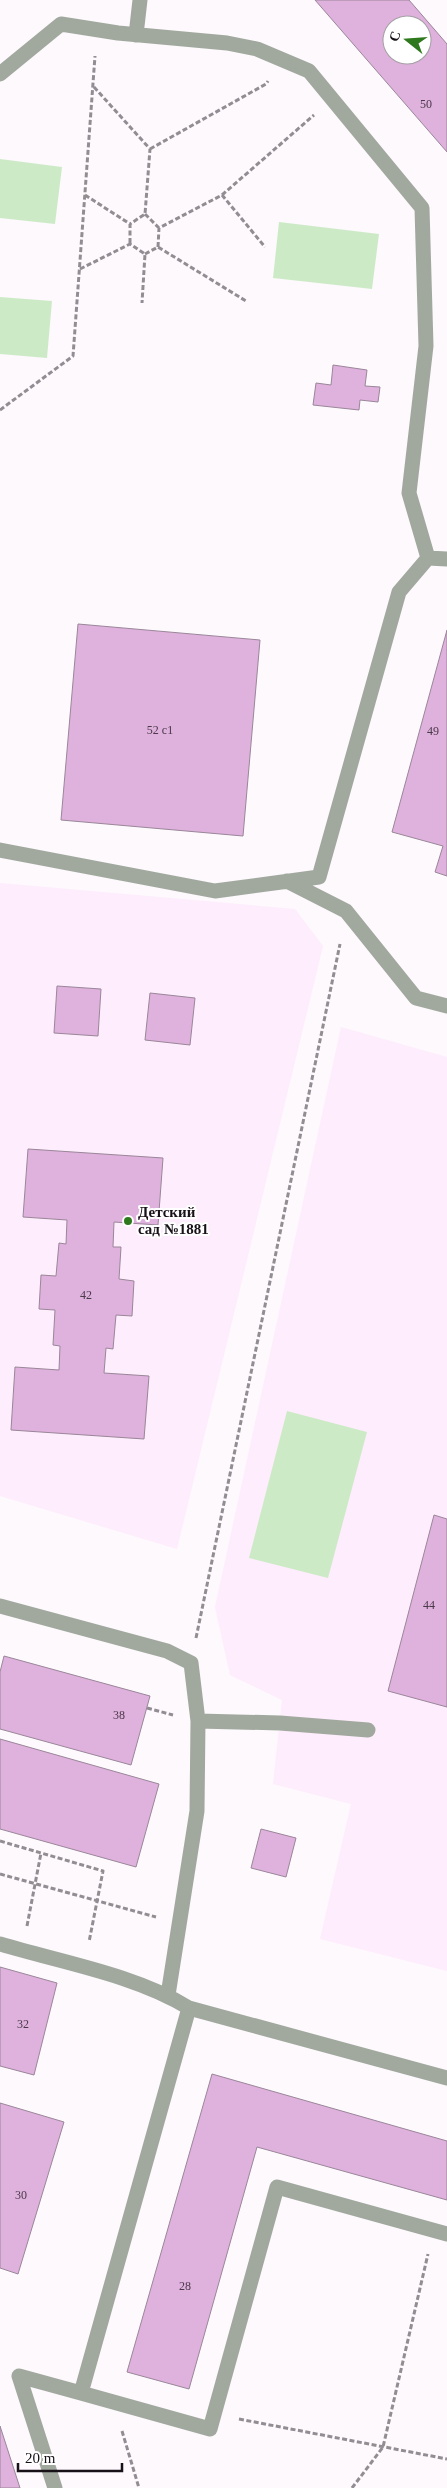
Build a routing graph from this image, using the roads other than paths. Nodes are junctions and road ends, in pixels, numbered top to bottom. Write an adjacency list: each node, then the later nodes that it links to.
1 (140, 0): 2 (lane)
2 (136, 35): 3 (lane); 4 (lane)
3 (0, 74)
4 (428, 558): 5 (lane); 7 (lane)
5 (447, 559)
6 (0, 850): 7 (lane)
7 (287, 882): 8 (lane)
8 (447, 1006)
9 (0, 1606): 10 (lane)
10 (198, 1721): 11 (lane); 13 (lane)
11 (368, 1730)
12 (0, 1944): 13 (lane)
13 (168, 1994): 14 (lane)
14 (189, 2008): 15 (lane); 17 (lane)
15 (447, 2078)
16 (440, 2232): 17 (lane)
17 (80, 2393): 18 (lane)
18 (55, 2488)

